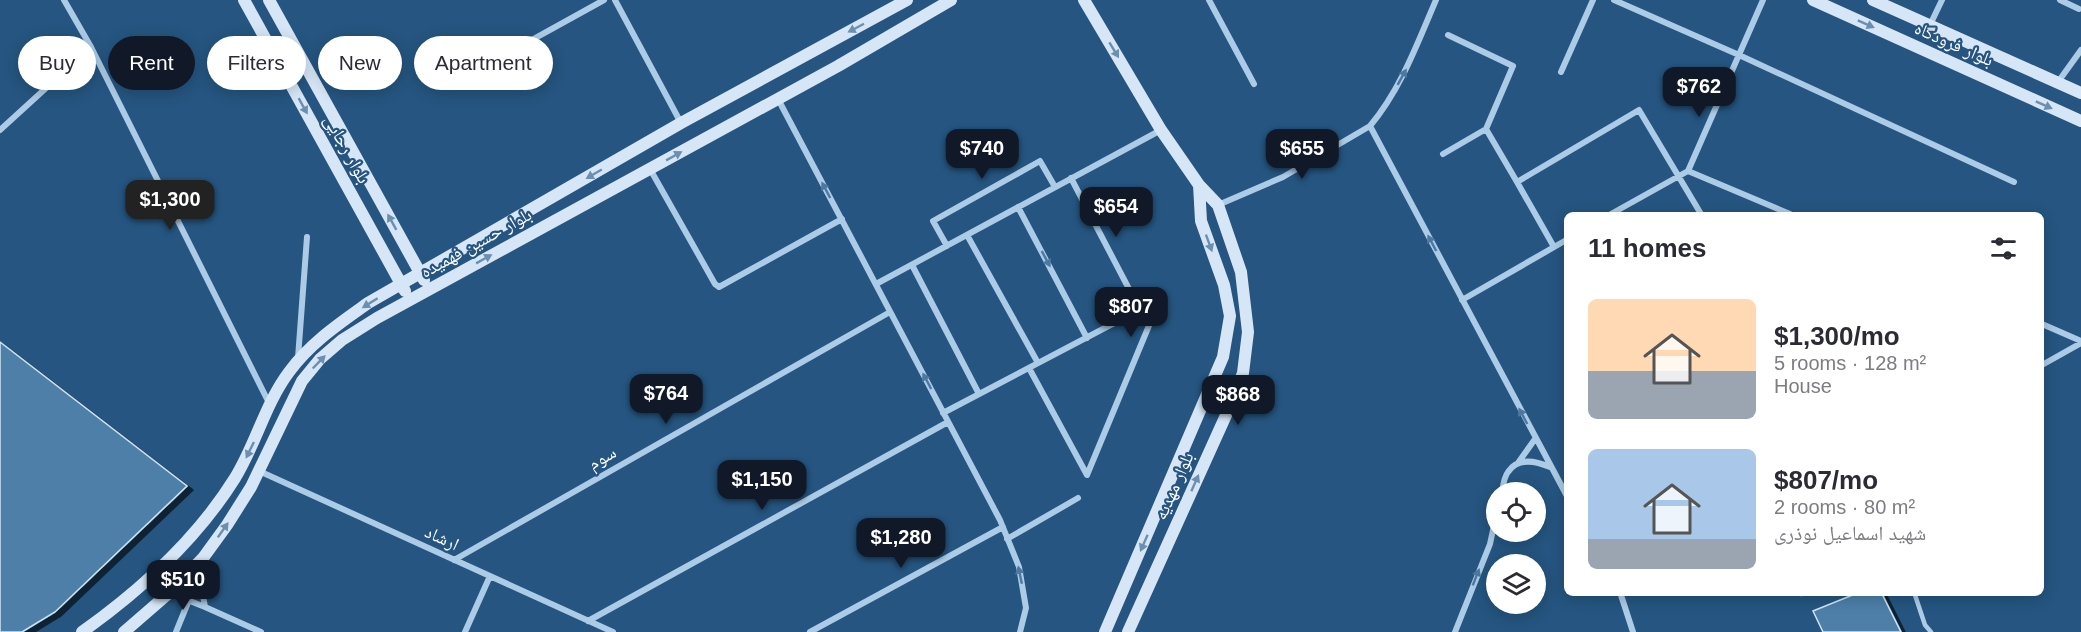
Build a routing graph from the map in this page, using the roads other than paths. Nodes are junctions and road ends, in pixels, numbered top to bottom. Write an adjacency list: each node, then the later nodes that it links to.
1 (64, 0): 21 (street)
2 (244, 0): 61 (street, بلوار رجایی, one-way to 61)
3 (269, 0): 59 (street, بلوار رجایی, one-way to 3)
4 (604, 0): 22 (street)
5 (615, 0): 33 (street)
6 (907, 0): 33 (street, بلوار حسین فهمیده, one-way to 33)
7 (951, 0): 31 (street, بلوار حسین فهمیده)
8 (1084, 0): 37 (street, بلوار مهدیه, one-way to 37)
9 (1209, 0): 28 (street)
10 (1436, 0): 34 (street, one-way to 10)
11 (1593, 0): 26 (street)
12 (1614, 0): 24 (street)
13 (1763, 0): 24 (street)
14 (1813, 0): 32 (street, بلوار فرودگاه, one-way to 32)
15 (1873, 0): 19 (street, بلوار فرودگاه)
16 (1942, 0): 19 (street)
17 (2060, 0): 18 (street)
18 (2079, 9)
19 (1930, 26): 27 (street, بلوار فرودگاه)
20 (1448, 35): 35 (street)
21 (85, 36)
22 (539, 36)
23 (2081, 50): 27 (street)
24 (1739, 55): 40 (street); 44 (street)
25 (96, 57): 75 (street)
26 (1561, 72)
27 (2058, 82): 30 (street, بلوار فرودگاه)
28 (1254, 84)
29 (44, 90): 36 (street)
30 (2081, 93)
31 (778, 99): 39 (street, بلوار حسین فهمیده, one-way to 31); 52 (street, one-way to 31)
32 (2081, 122)
33 (681, 123): 59 (street, بلوار حسین فهمیده, one-way to 59)
34 (1370, 126): 47 (street); 64 (street, one-way to 34)
35 (1486, 129): 38 (street); 43 (street)
36 (0, 130)
37 (1161, 130): 42 (street); 45 (street, بلوار مهدیه)
38 (1443, 154)
39 (650, 169): 52 (street); 62 (street, بلوار حسین فهمیده, one-way to 39)
40 (1688, 171): 41 (street); 51 (street)
41 (1679, 176): 43 (street); 49 (street); 50 (street)
42 (1071, 178): 46 (street); 65 (street)
43 (1517, 182): 57 (street)
44 (2014, 182)
45 (1199, 185): 47 (street, بلوار مهدیه); 105 (street, بلوار مهدیه, one-way to 105)
46 (1055, 187): 48 (street); 56 (street)
47 (1218, 205): 106 (street, بلوار مهدیه, one-way to 47)
48 (1018, 207): 53 (street); 68 (street, one-way to 68)
49 (1615, 212)
50 (1700, 212)
51 (1785, 212)
52 (842, 219): 60 (street)
53 (967, 235): 56 (street); 71 (street)
54 (307, 237): 70 (street)
55 (1564, 241): 57 (street)
56 (947, 246): 58 (street)
57 (1554, 247): 64 (street)
58 (912, 265): 60 (street); 74 (street)
59 (421, 273): 61 (street, بلوار حسین فهمیده); 62 (street, بلوار رجایی)
60 (876, 284): 66 (street)
61 (401, 285): 63 (street, بلوار رجایی); 70 (street, بلوار حسین فهمیده, one-way to 70)
62 (429, 289): 63 (street, بلوار حسین فهمیده)
63 (410, 300): 81 (street, بلوار حسین فهمیده, one-way to 63)
64 (1462, 300): 78 (street, one-way to 64)
65 (1140, 310): 68 (street); 73 (street)
66 (890, 312): 76 (street, one-way to 66); 89 (street, سوم)
67 (2044, 325): 69 (street)
68 (1087, 338): 71 (street)
69 (2081, 342): 72 (street)
70 (298, 362): 75 (street, بلوار حسین فهمیده)
71 (1038, 363): 73 (street)
72 (2044, 364)
73 (1029, 368): 74 (street)
74 (979, 394): 76 (street)
75 (270, 405): 97 (street, بلوار حسین فهمیده, one-way to 97)
76 (943, 412): 77 (street)
77 (948, 422): 85 (street); 96 (street)
78 (1535, 439): 79 (street); 80 (street)
79 (1518, 463): 80 (street); 82 (street)
80 (1550, 467): 83 (street)
81 (259, 471): 88 (street, بلوار حسین فهمیده, one-way to 81); 89 (street, ارشاد)
82 (1504, 482)
83 (1564, 491)
84 (1078, 498): 86 (street)
85 (1003, 527): 86 (street); 103 (street)
86 (1007, 538): 104 (street, one-way to 86)
87 (1490, 542): 107 (street, one-way to 87)
88 (203, 558): 91 (street, بلوار حسین فهمیده); 95 (street)
89 (454, 560): 90 (street, ارشاد)
90 (490, 576): 96 (street, ارشاد); 101 (street)
91 (169, 593): 94 (street); 98 (street, بلوار حسین فهمیده)
92 (1621, 596): 108 (street)
93 (1915, 596): 109 (lane)
94 (189, 600): 95 (street); 99 (street)
95 (205, 607): 100 (street)
96 (588, 621): 102 (street, ارشاد)
97 (82, 632)
98 (124, 632)
99 (176, 632)
100 (261, 632)
101 (465, 632)
102 (613, 632)
103 (810, 632)
104 (1020, 632)
105 (1105, 632)
106 (1128, 632)
107 (1455, 632)
108 (1633, 632)
109 (1931, 632)

